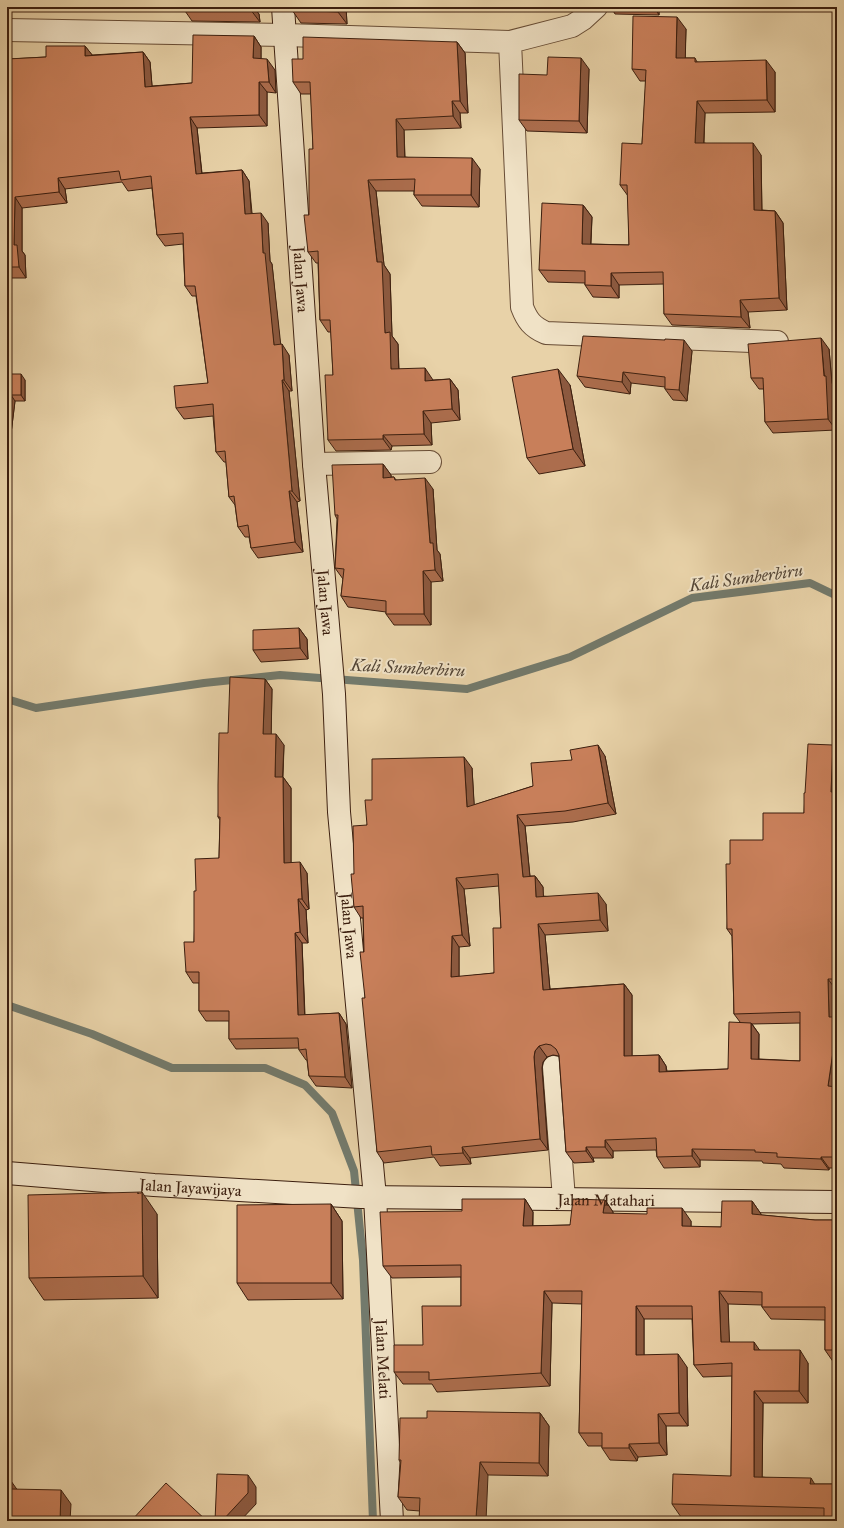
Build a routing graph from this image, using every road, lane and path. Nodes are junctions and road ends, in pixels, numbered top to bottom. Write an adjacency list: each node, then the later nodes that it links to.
1 (283, 7): 4 (street, Jalan Jawa)
2 (596, 7): 5 (street)
3 (7, 30): 4 (street)
4 (285, 35): 5 (street); 8 (street, Jalan Jawa)
5 (510, 42): 6 (street)
6 (777, 342)
7 (430, 462): 8 (street)
8 (314, 464): 11 (street, Jalan Jawa)
9 (554, 1067): 12 (street)
10 (7, 1174): 11 (street, Jalan Jayawijaya)
11 (359, 1196): 12 (street, Jalan Matahari); 14 (street, Jalan Melati)
12 (564, 1199): 13 (street, Jalan Matahari)
13 (837, 1202)
14 (392, 1521)

